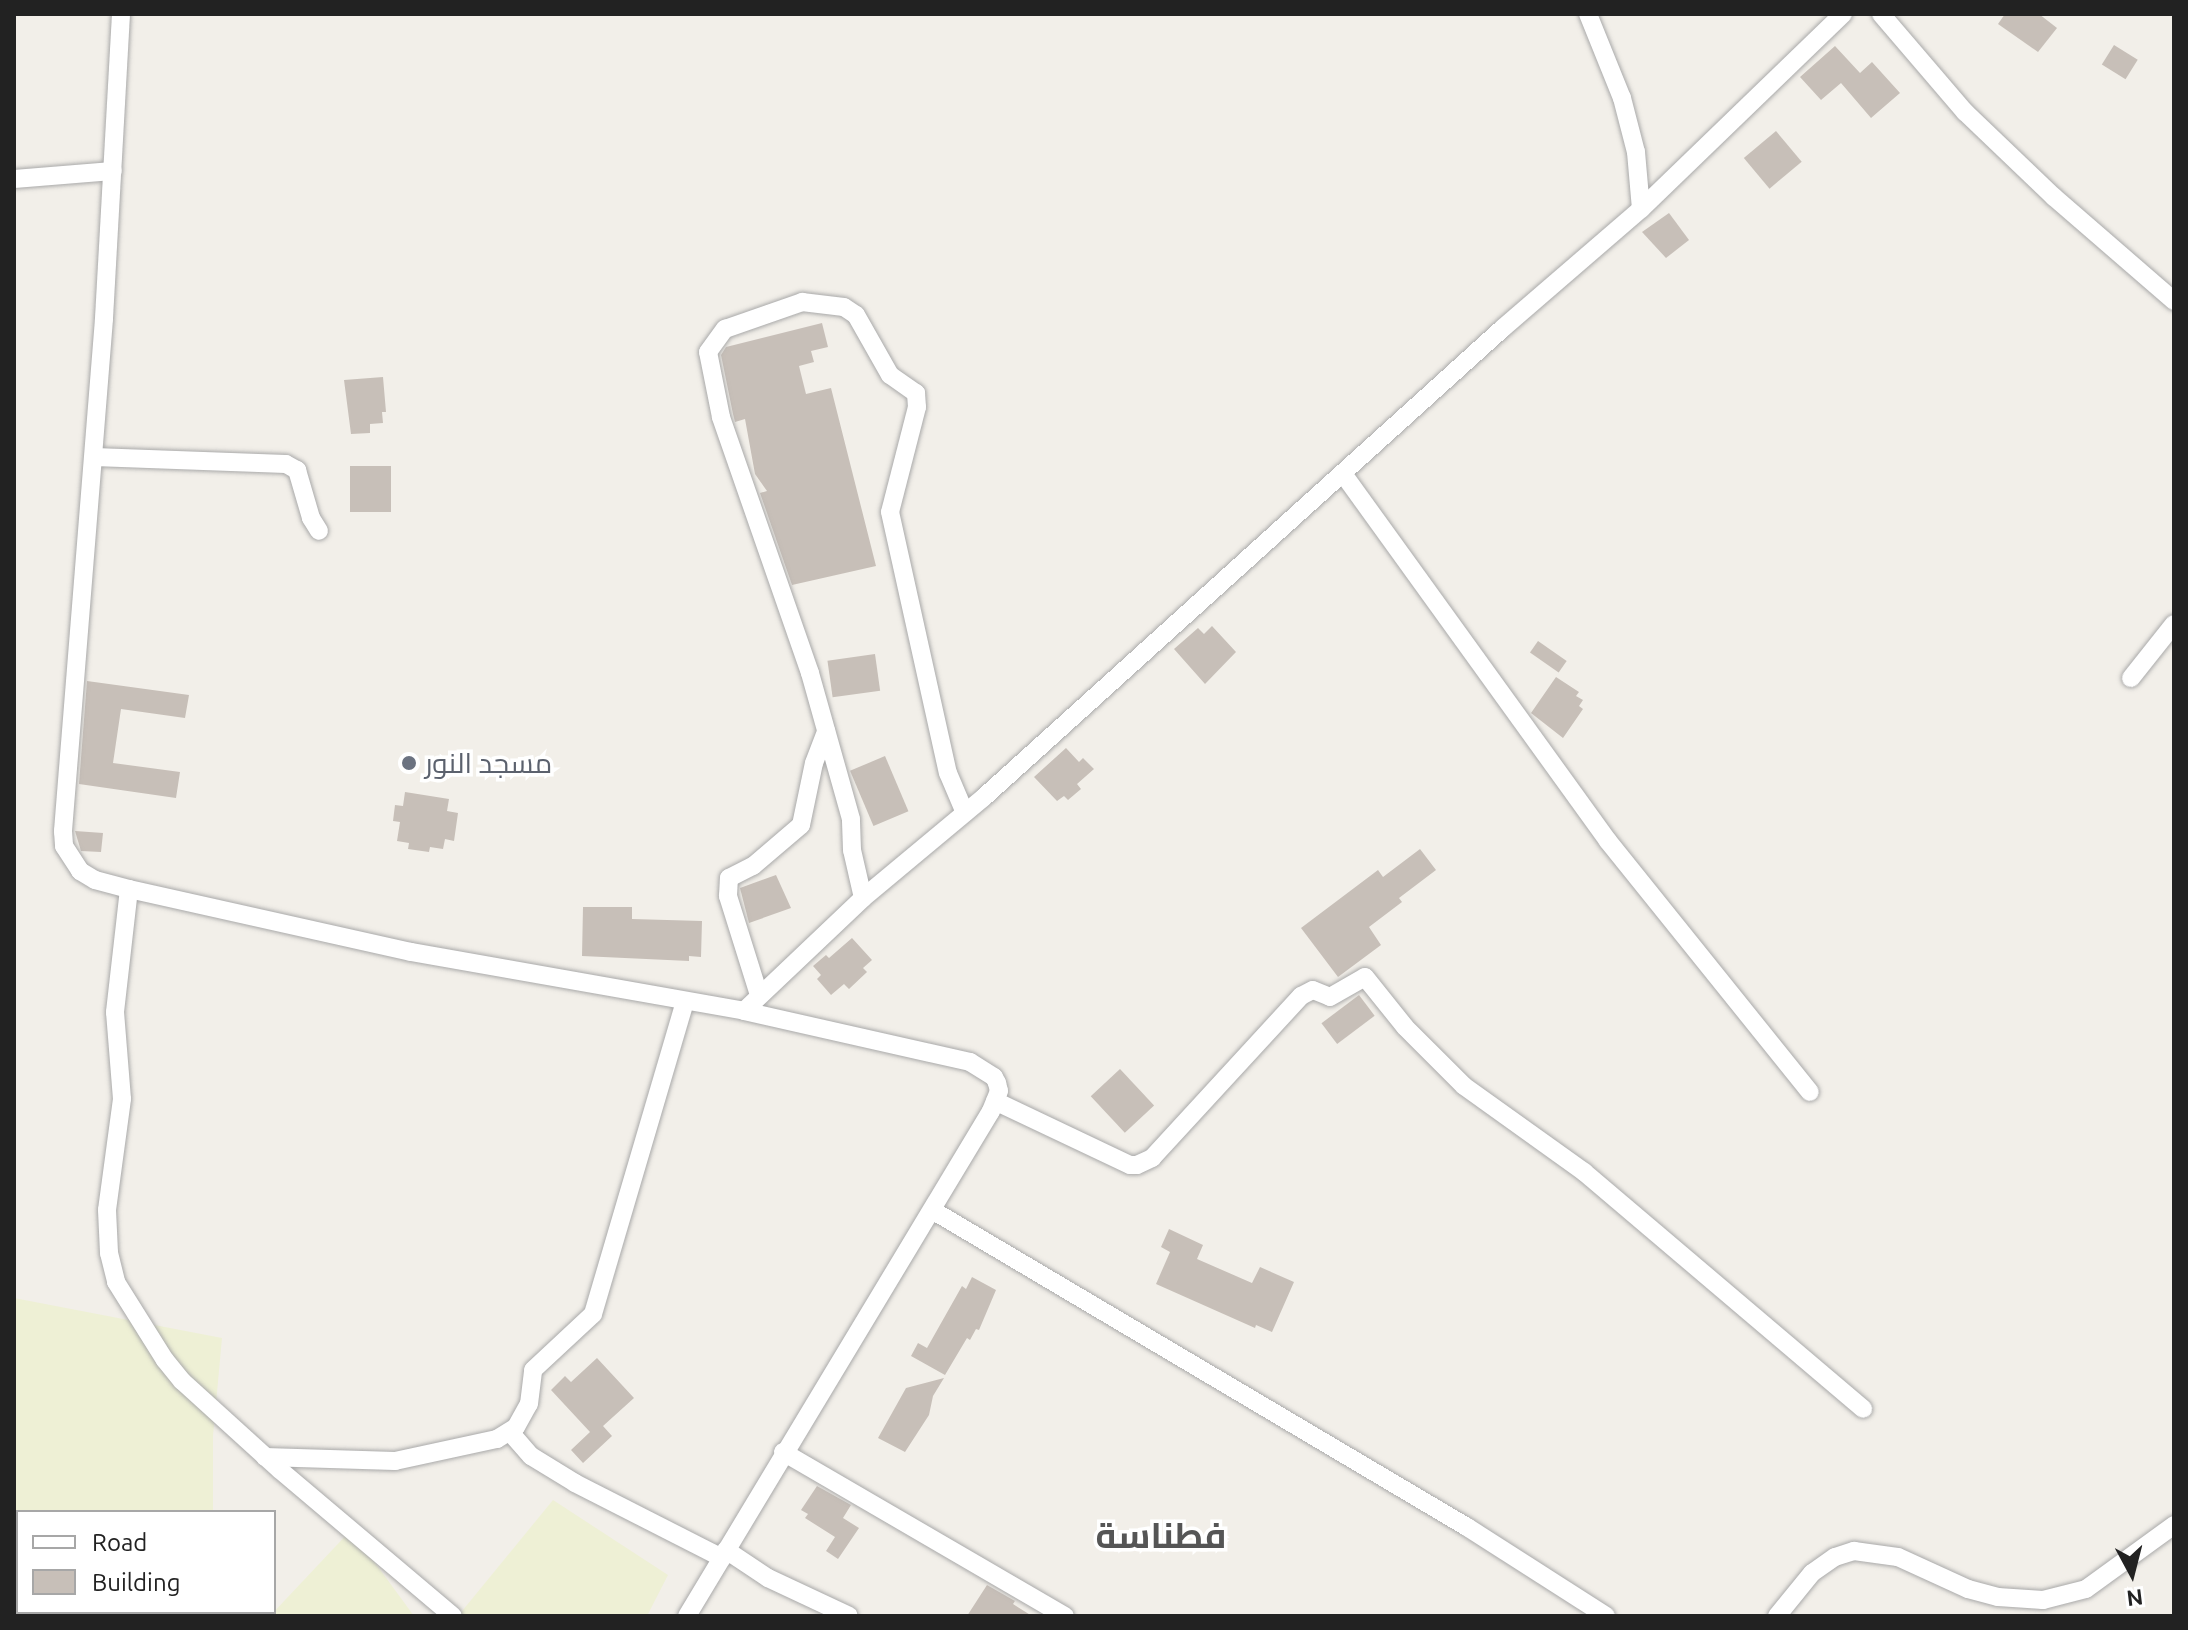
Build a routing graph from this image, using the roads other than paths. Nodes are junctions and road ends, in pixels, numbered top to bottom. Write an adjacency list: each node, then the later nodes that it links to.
1 (121, 14): 5 (street)
2 (1588, 14): 7 (street)
3 (1843, 14): 7 (street)
4 (1881, 14): 8 (street)
5 (113, 171): 6 (street); 9 (street)
6 (14, 179)
7 (1641, 209): 10 (street)
8 (2174, 301)
9 (94, 457): 11 (street); 16 (street)
10 (1344, 475): 15 (street); 21 (street)
11 (319, 531)
12 (2174, 624): 13 (street)
13 (2131, 678)
14 (826, 731): 15 (street); 17 (street); 18 (street)
15 (965, 813): 17 (street)
16 (129, 889): 19 (street); 27 (street)
17 (863, 898): 18 (street)
18 (759, 995): 20 (street)
19 (685, 1002): 20 (street); 25 (street)
20 (744, 1011): 22 (street)
21 (1810, 1092)
22 (995, 1101): 23 (street); 24 (street)
23 (932, 1210): 26 (street); 34 (street)
24 (1863, 1409)
25 (510, 1432): 27 (street); 29 (street)
26 (783, 1452): 29 (street); 33 (street)
27 (265, 1457): 30 (street)
28 (2174, 1525): 35 (street)
29 (724, 1554): 31 (street); 32 (street)
30 (453, 1616)
31 (687, 1616)
32 (849, 1616)
33 (1065, 1616)
34 (1606, 1616)
35 (1777, 1616)

